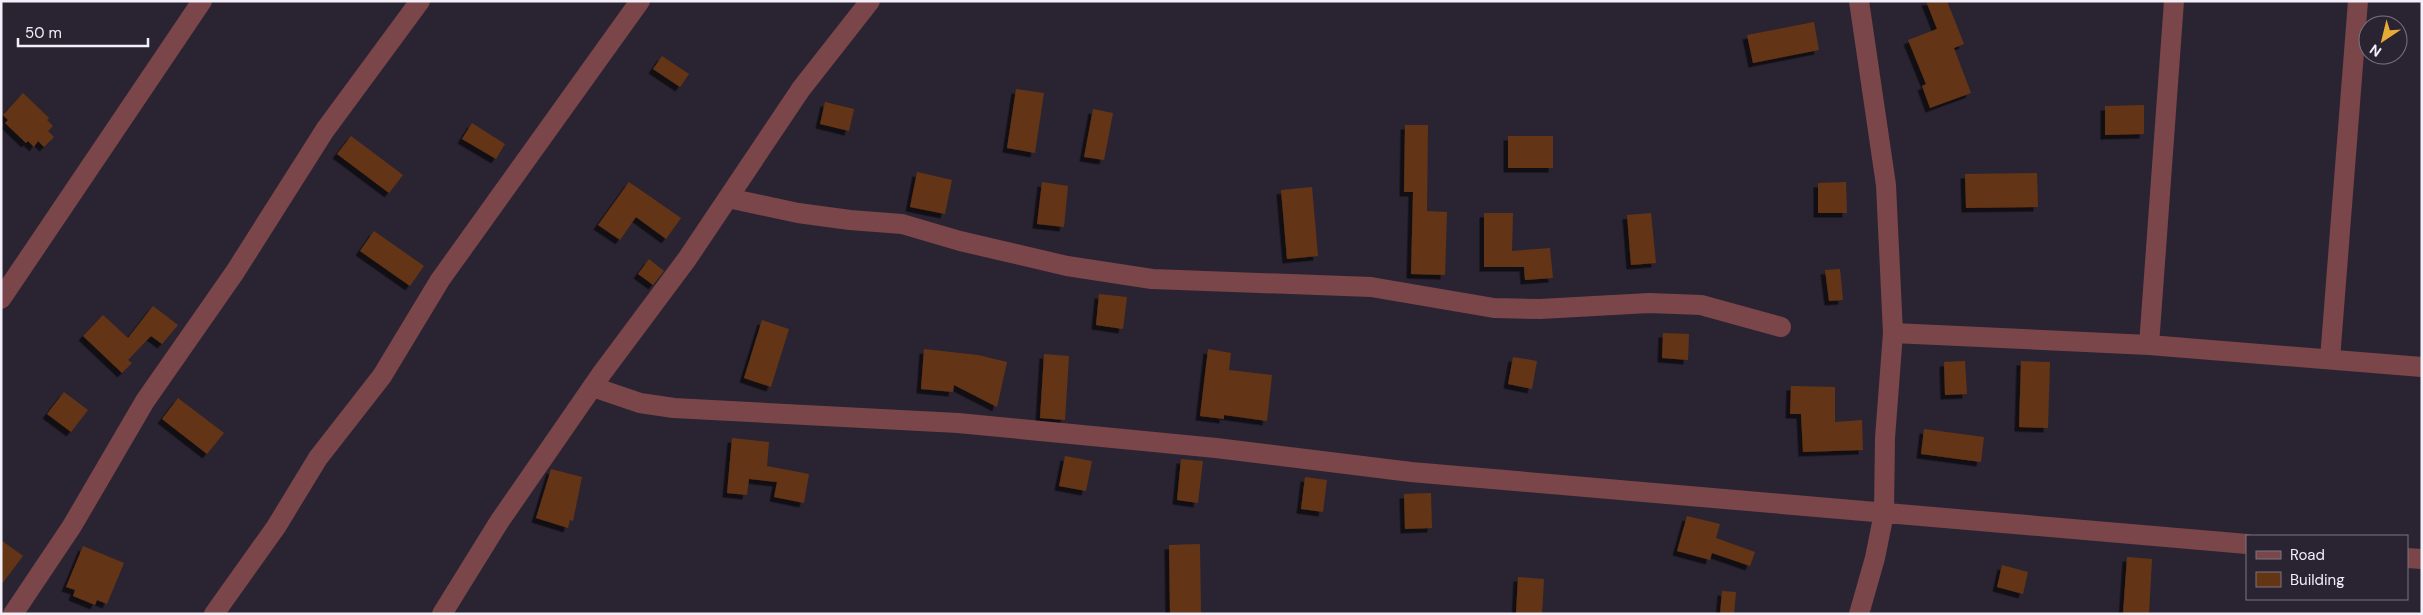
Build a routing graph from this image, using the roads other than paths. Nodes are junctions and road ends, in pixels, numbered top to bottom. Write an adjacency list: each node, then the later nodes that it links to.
1 (202, 1): 9 (street)
2 (420, 1): 20 (street)
3 (640, 1): 21 (street)
4 (870, 1): 8 (street)
5 (1859, 1): 11 (street)
6 (2174, 1): 12 (street)
7 (2358, 1): 13 (street)
8 (728, 198): 10 (street); 15 (street)
9 (1, 299)
10 (1781, 327)
11 (1893, 334): 12 (street); 16 (street)
12 (2149, 345): 13 (street)
13 (2330, 359): 14 (street)
14 (2422, 367)
15 (593, 387): 16 (street); 22 (street)
16 (1884, 513): 17 (street); 23 (street)
17 (2246, 544)
18 (2408, 558): 19 (street)
19 (2422, 559)
20 (13, 614)
21 (214, 614)
22 (442, 614)
23 (1859, 614)

